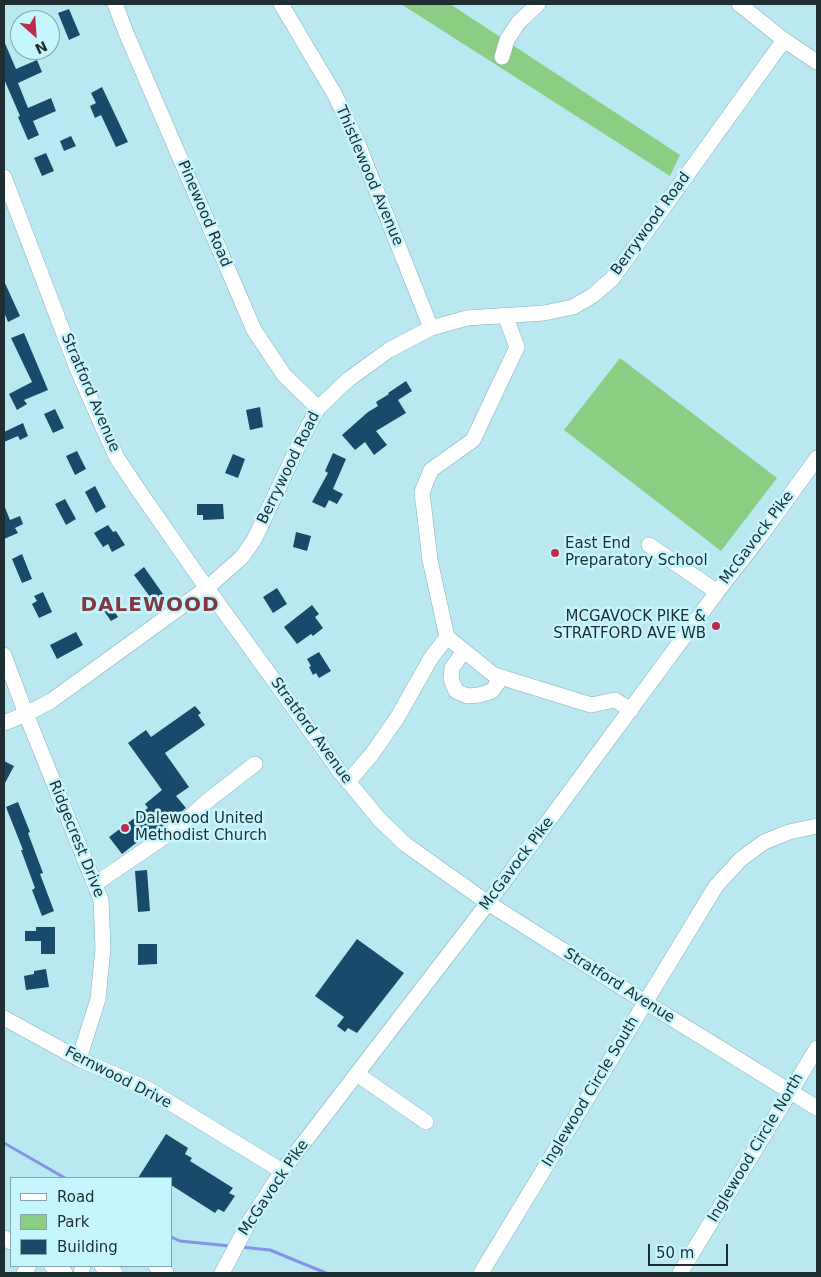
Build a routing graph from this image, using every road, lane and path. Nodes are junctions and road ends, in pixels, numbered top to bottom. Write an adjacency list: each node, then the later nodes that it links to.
1 (115, 4): 11 (street, Pinewood Road)
2 (281, 4): 10 (street, Thistlewood Avenue)
3 (538, 4): 6 (street)
4 (739, 4): 5 (street)
5 (784, 40): 7 (street); 9 (street, Berrywood Road)
6 (502, 57)
7 (817, 62)
8 (4, 177): 14 (street, Stratford Avenue)
9 (505, 315): 10 (street, Berrywood Road); 16 (street)
10 (431, 328): 11 (street, Berrywood Road)
11 (318, 408): 14 (street, Berrywood Road)
12 (817, 458): 15 (street, McGavock Pike)
13 (649, 545): 15 (street)
14 (207, 588): 21 (street, Berrywood Road); 24 (street, Stratford Avenue)
15 (717, 592): 20 (street, McGavock Pike)
16 (446, 637): 17 (street); 24 (street)
17 (464, 651): 19 (street); 19 (street)
18 (4, 655): 21 (street, Ridgecrest Drive)
19 (502, 677): 20 (street)
20 (631, 710): 27 (street, McGavock Pike)
21 (26, 714): 22 (street, Berrywood Road); 26 (street, Ridgecrest Drive)
22 (4, 723)
23 (256, 764): 26 (street)
24 (348, 782): 27 (street, Stratford Avenue)
25 (817, 826): 28 (street, Inglewood Circle South)
26 (95, 884): 31 (street, Ridgecrest Drive)
27 (488, 904): 28 (street, Stratford Avenue); 32 (street, McGavock Pike)
28 (645, 1002): 33 (street, Stratford Avenue); 42 (street, Inglewood Circle South)
29 (4, 1018): 31 (street, Fernwood Drive)
30 (817, 1048): 33 (street, Inglewood Circle North)
31 (79, 1059): 36 (street, Fernwood Drive)
32 (357, 1074): 35 (street); 36 (street, McGavock Pike)
33 (790, 1091): 34 (street, Stratford Avenue); 43 (street, Inglewood Circle North)
34 (817, 1108)
35 (426, 1122)
36 (282, 1171): 41 (street, McGavock Pike)
37 (54, 1267): 39 (street)
38 (104, 1267): 40 (street)
39 (65, 1273)
40 (115, 1273)
41 (222, 1273)
42 (481, 1273)
43 (680, 1273)

